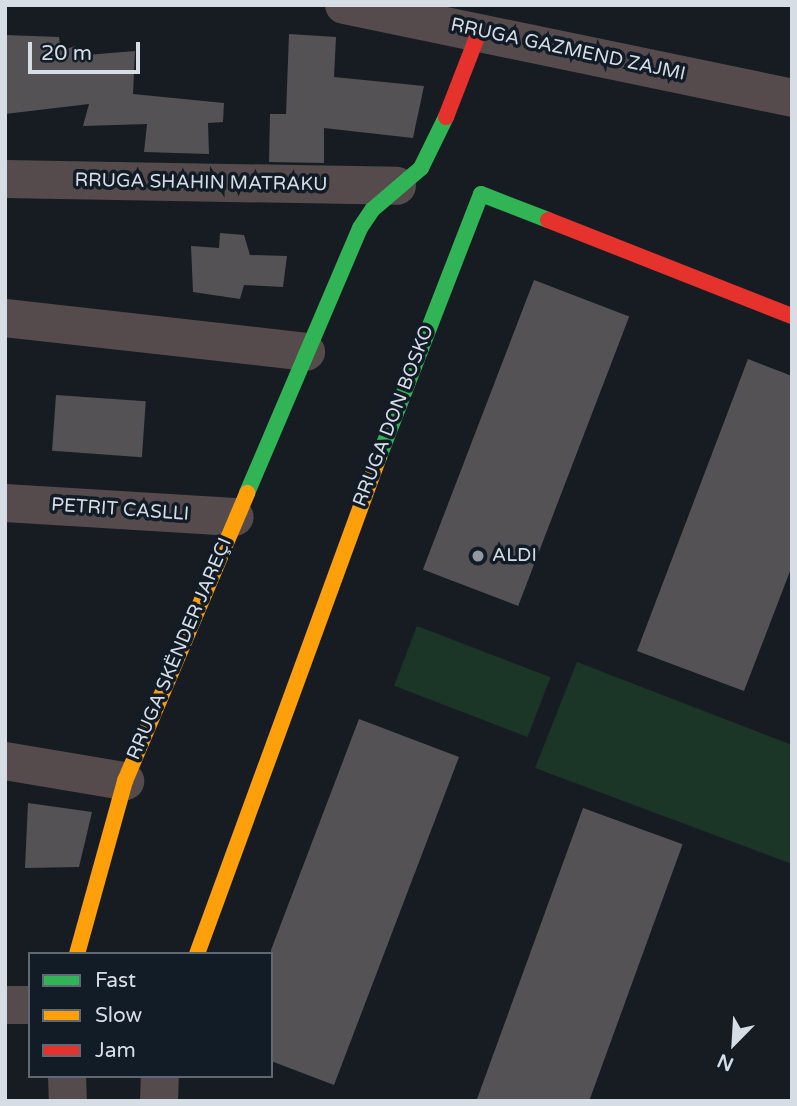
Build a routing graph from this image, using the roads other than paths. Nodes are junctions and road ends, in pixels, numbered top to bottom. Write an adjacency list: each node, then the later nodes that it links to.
1 (344, 5): 2 (street, RRUGA GAZMEND ZAJMI)
2 (479, 32): 3 (street, RRUGA GAZMEND ZAJMI); 5 (street, RRUGA SKËNDER JAREÇI)
3 (792, 99)
4 (5, 179): 5 (street, RRUGA SHAHIN MATRAKU)
5 (397, 186): 8 (street, RRUGA SKËNDER JAREÇI)
6 (792, 316): 14 (street, RRUGA DON BOSKO)
7 (5, 318): 8 (street)
8 (306, 352): 10 (street, RRUGA SKËNDER JAREÇI)
9 (5, 503): 10 (street, PETRIT CASLLI)
10 (235, 517): 12 (street, RRUGA SKËNDER JAREÇI)
11 (5, 761): 12 (street)
12 (125, 781): 13 (street, RRUGA SKËNDER JAREÇI)
13 (78, 952)
14 (198, 952)
15 (5, 1005): 16 (street)
16 (28, 1005)
17 (67, 1078): 19 (street)
18 (160, 1078): 20 (street)
19 (68, 1101)
20 (159, 1101)

